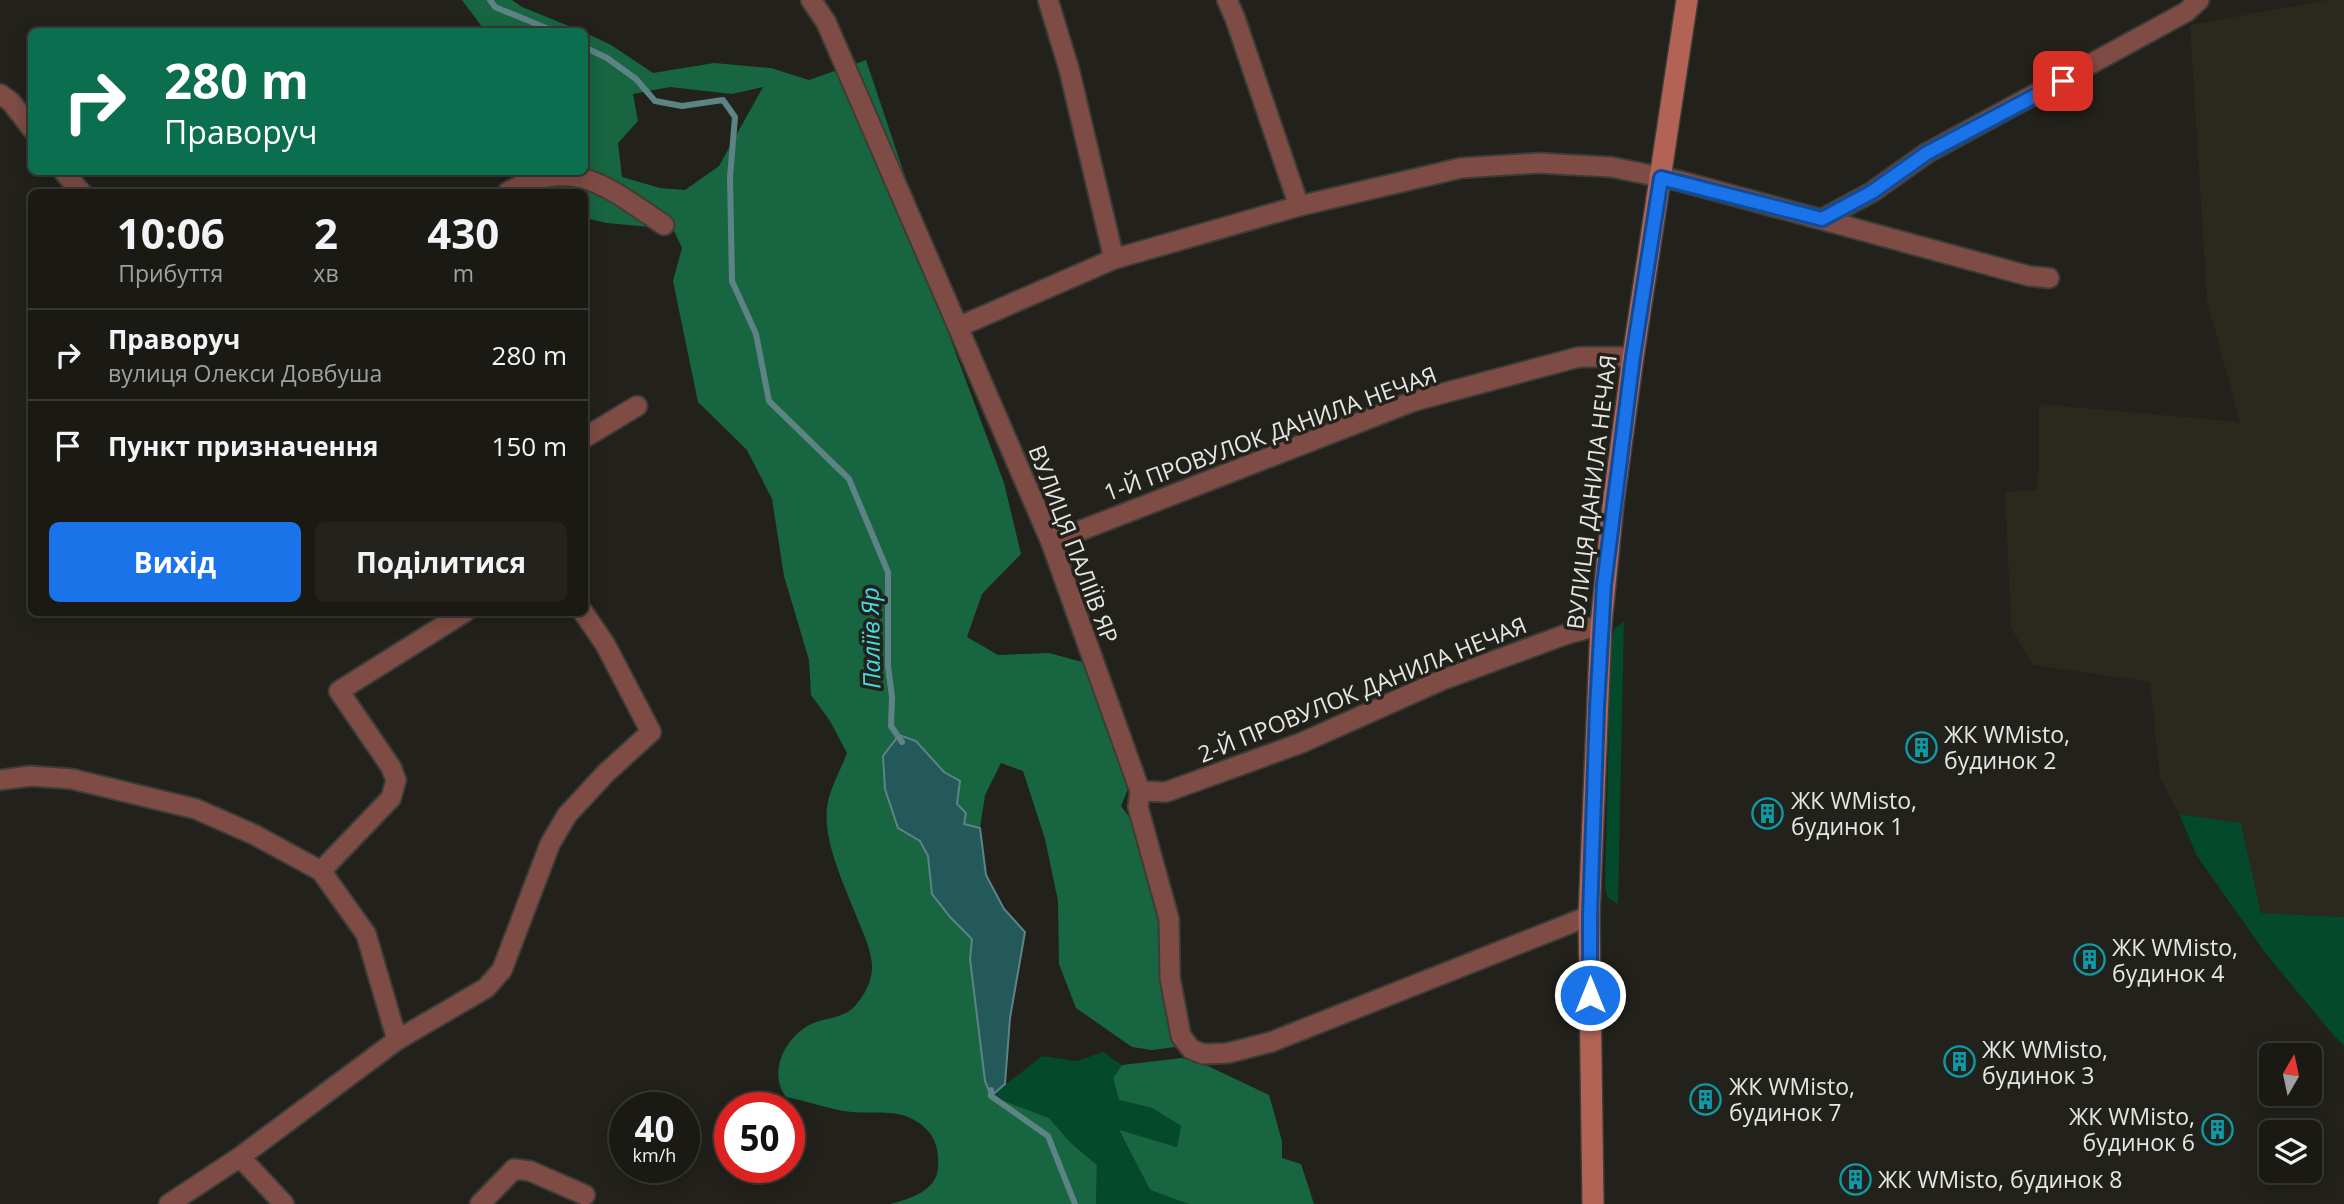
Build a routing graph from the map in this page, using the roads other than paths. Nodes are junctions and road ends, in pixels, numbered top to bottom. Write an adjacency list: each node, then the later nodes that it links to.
1 (811, 0): 19 (street, ВУЛИЦЯ ПАЛІЇВ ЯР)
2 (1048, 0): 17 (street)
3 (1227, 0): 14 (street)
4 (1687, 0): 11 (main road, ВУЛИЦЯ ДАНИЛА НЕЧАЯ)
5 (2199, 0): 15 (street)
6 (0, 94): 7 (street)
7 (28, 124)
8 (67, 175): 12 (street)
9 (557, 175): 13 (street)
10 (557, 175): 16 (street)
11 (1661, 178): 14 (street); 15 (street); 20 (main road, ВУЛИЦЯ ДАНИЛА НЕЧАЯ)
12 (78, 189)
13 (513, 189)
14 (1299, 206): 17 (street)
15 (1822, 219): 18 (street)
16 (664, 225)
17 (1114, 259): 19 (street)
18 (2049, 278)
19 (958, 327): 23 (street, ВУЛИЦЯ ПАЛІЇВ ЯР)
20 (1633, 357): 23 (street, 1-Й ПРОВУЛОК ДАНИЛА НЕЧАЯ); 26 (main road, ВУЛИЦЯ ДАНИЛА НЕЧАЯ)
21 (637, 406): 22 (street)
22 (588, 436)
23 (1051, 542): 28 (street, ВУЛИЦЯ ПАЛІЇВ ЯР)
24 (459, 616): 29 (street)
25 (586, 616): 31 (street)
26 (1601, 625): 28 (street, 2-Й ПРОВУЛОК ДАНИЛА НЕЧАЯ); 30 (main road, ВУЛИЦЯ ДАНИЛА НЕЧАЯ)
27 (0, 780): 29 (street)
28 (1140, 791): 30 (street, ВУЛИЦЯ ПАЛІЇВ ЯР)
29 (321, 871): 31 (street)
30 (1590, 916): 37 (main road, ВУЛИЦЯ ДАНИЛА НЕЧАЯ)
31 (397, 1040): 32 (street)
32 (240, 1157): 34 (street); 35 (street)
33 (585, 1195): 36 (street)
34 (169, 1204)
35 (284, 1204)
36 (480, 1204)
37 (1592, 1204)

